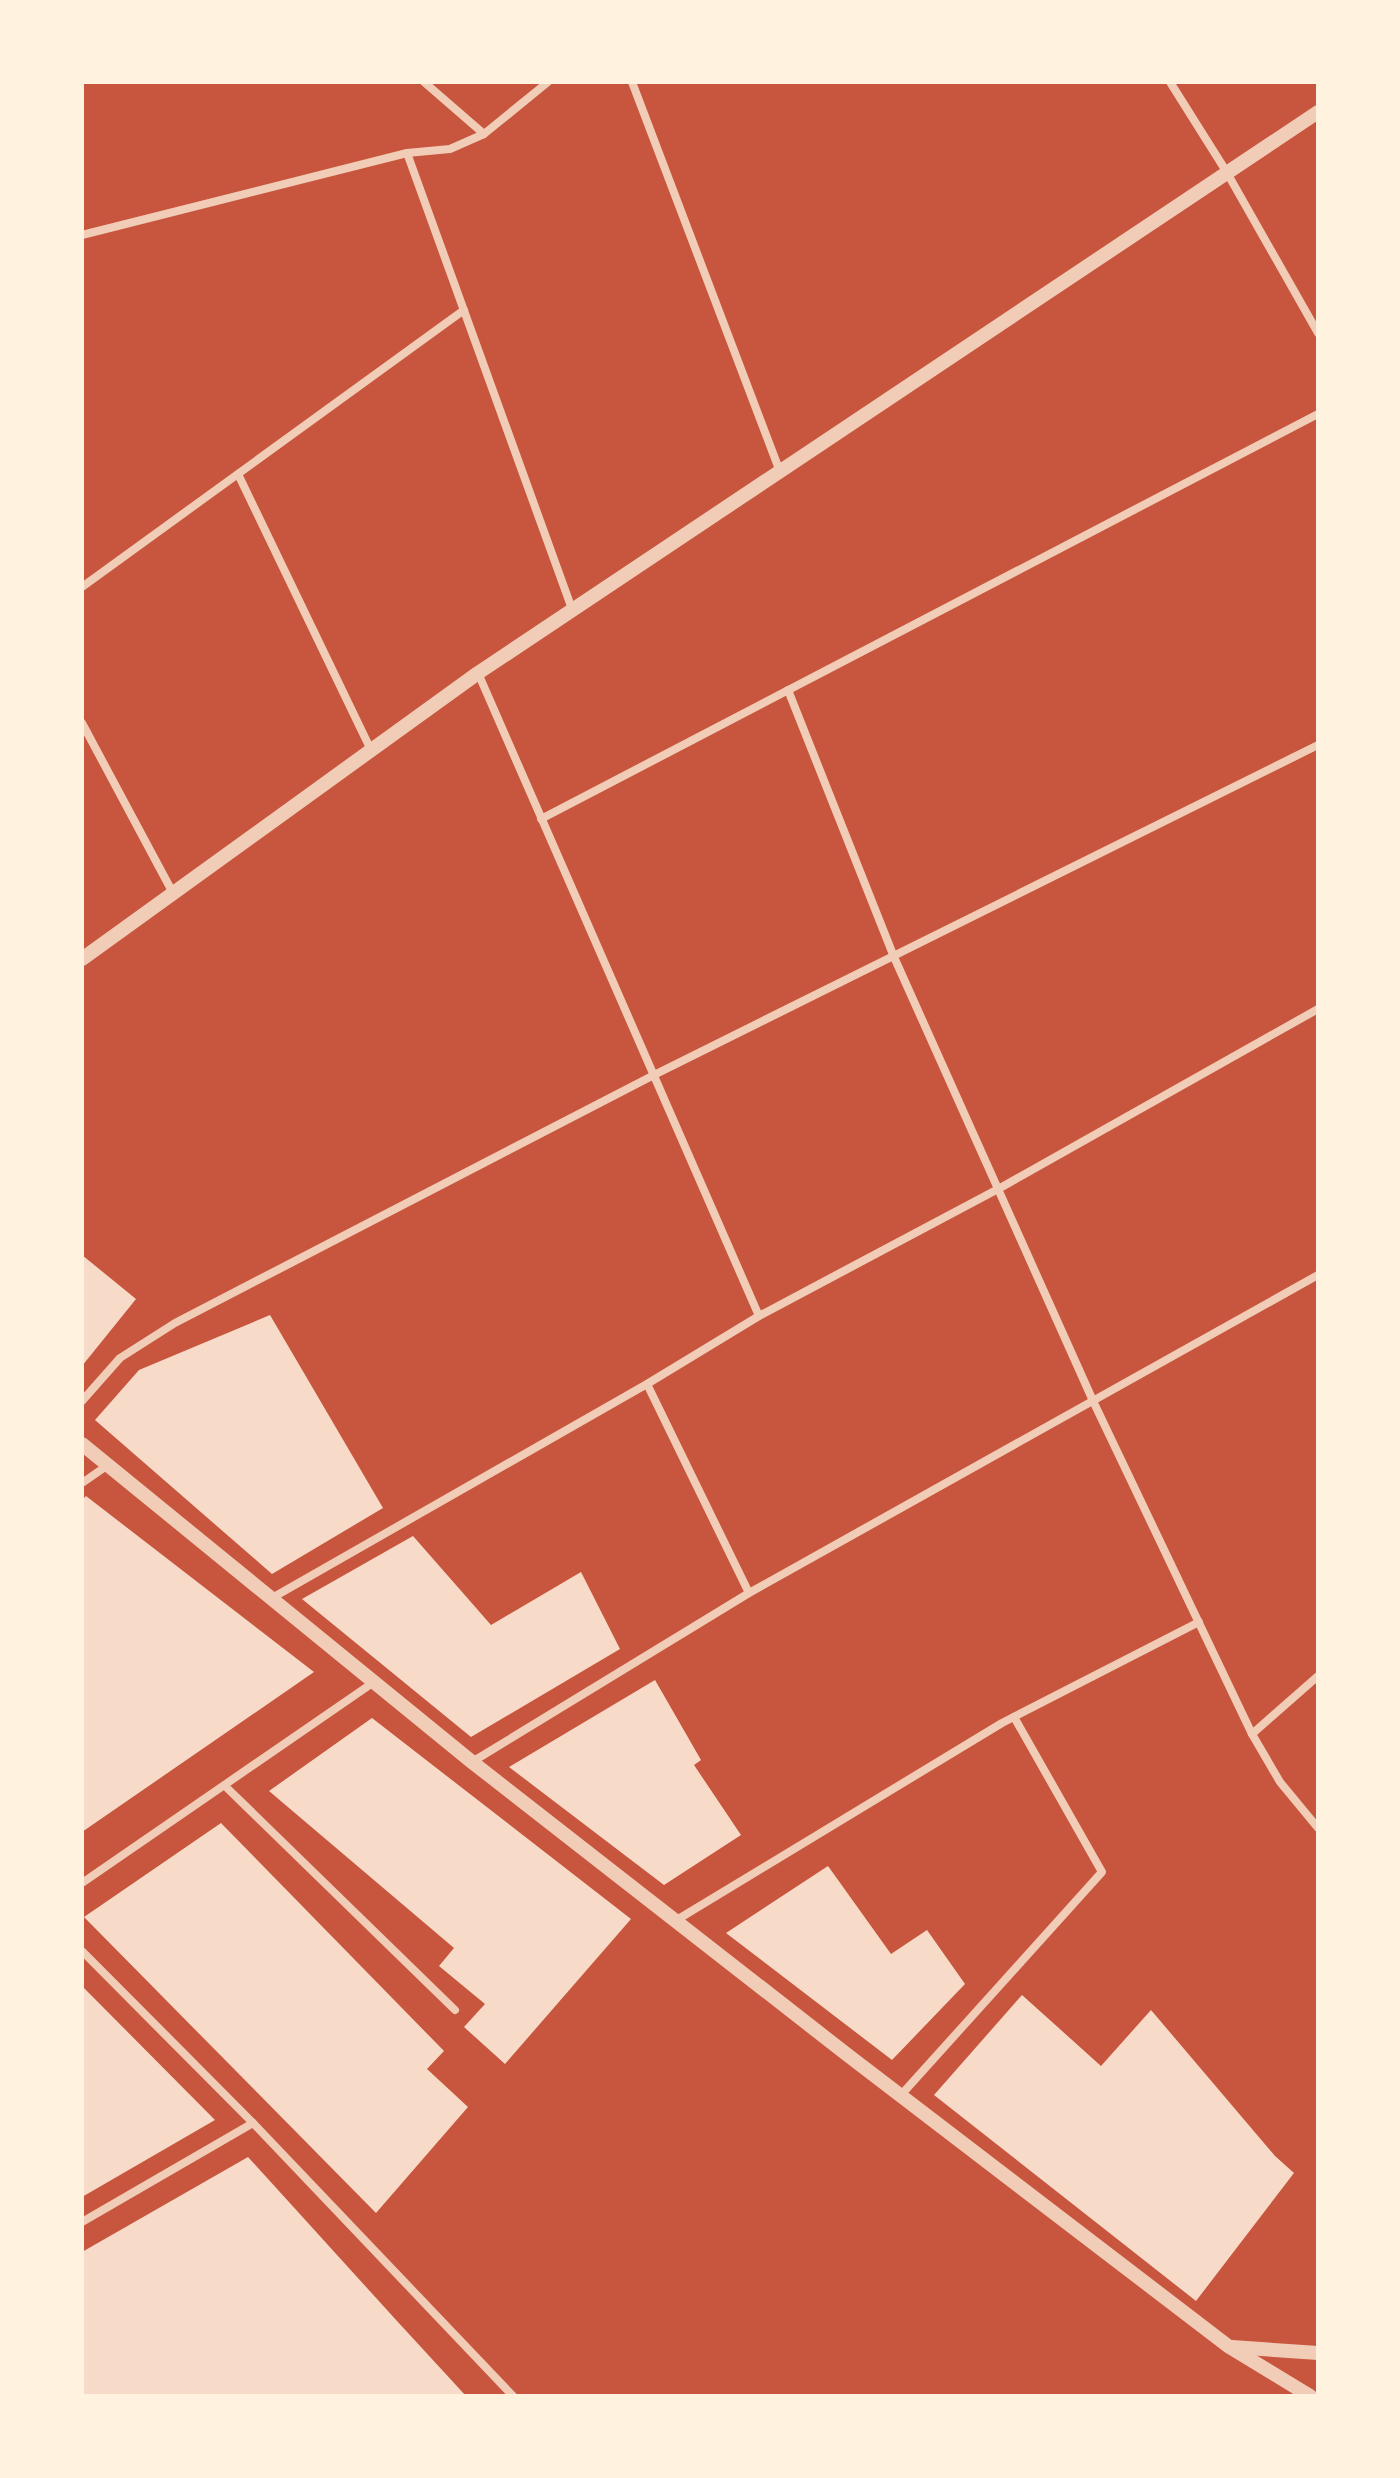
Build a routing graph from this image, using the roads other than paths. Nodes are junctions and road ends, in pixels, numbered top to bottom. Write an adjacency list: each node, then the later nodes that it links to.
1 (424, 82): 6 (street)
2 (548, 82): 6 (street)
3 (632, 82): 13 (street)
4 (1170, 82): 8 (street)
5 (1318, 112): 8 (street)
6 (484, 134): 7 (street)
7 (407, 153): 9 (street); 10 (street)
8 (1226, 171): 11 (street); 13 (street)
9 (82, 235)
10 (464, 310): 14 (street); 16 (street)
11 (1318, 333)
12 (1318, 414): 18 (street)
13 (779, 469): 16 (street)
14 (238, 474): 15 (street); 21 (street)
15 (82, 587)
16 (572, 609): 17 (street)
17 (478, 673): 21 (street); 22 (street)
18 (788, 690): 22 (street); 24 (street)
19 (82, 723): 23 (street)
20 (1318, 745): 24 (street)
21 (371, 750): 23 (street)
22 (541, 819): 27 (street)
23 (173, 893): 25 (street)
24 (894, 957): 27 (street); 28 (street)
25 (82, 959)
26 (1318, 1009): 28 (street)
27 (654, 1075): 30 (street); 32 (street)
28 (1000, 1188): 30 (street); 33 (street)
29 (1318, 1275): 33 (street)
30 (759, 1316): 31 (street)
31 (647, 1384): 37 (street); 38 (street)
32 (82, 1401)
33 (1094, 1403): 37 (street); 39 (street)
34 (82, 1444): 35 (street)
35 (108, 1465): 36 (street); 38 (street)
36 (82, 1483)
37 (749, 1593): 44 (street)
38 (272, 1598): 41 (street)
39 (1199, 1622): 42 (street); 43 (street)
40 (1318, 1676): 43 (street)
41 (374, 1682): 44 (street); 45 (street)
42 (1014, 1717): 48 (street); 51 (street)
43 (1252, 1734): 46 (street)
44 (472, 1762): 48 (street)
45 (225, 1786): 47 (street); 50 (street)
46 (1318, 1828)
47 (82, 1883)
48 (675, 1921): 51 (street)
49 (82, 1951): 52 (street)
50 (455, 2010)
51 (901, 2095): 54 (street)
52 (253, 2123): 53 (street); 56 (street)
53 (82, 2222)
54 (1228, 2346): 55 (street); 57 (street)
55 (1318, 2353)
56 (513, 2396)
57 (1310, 2396)

